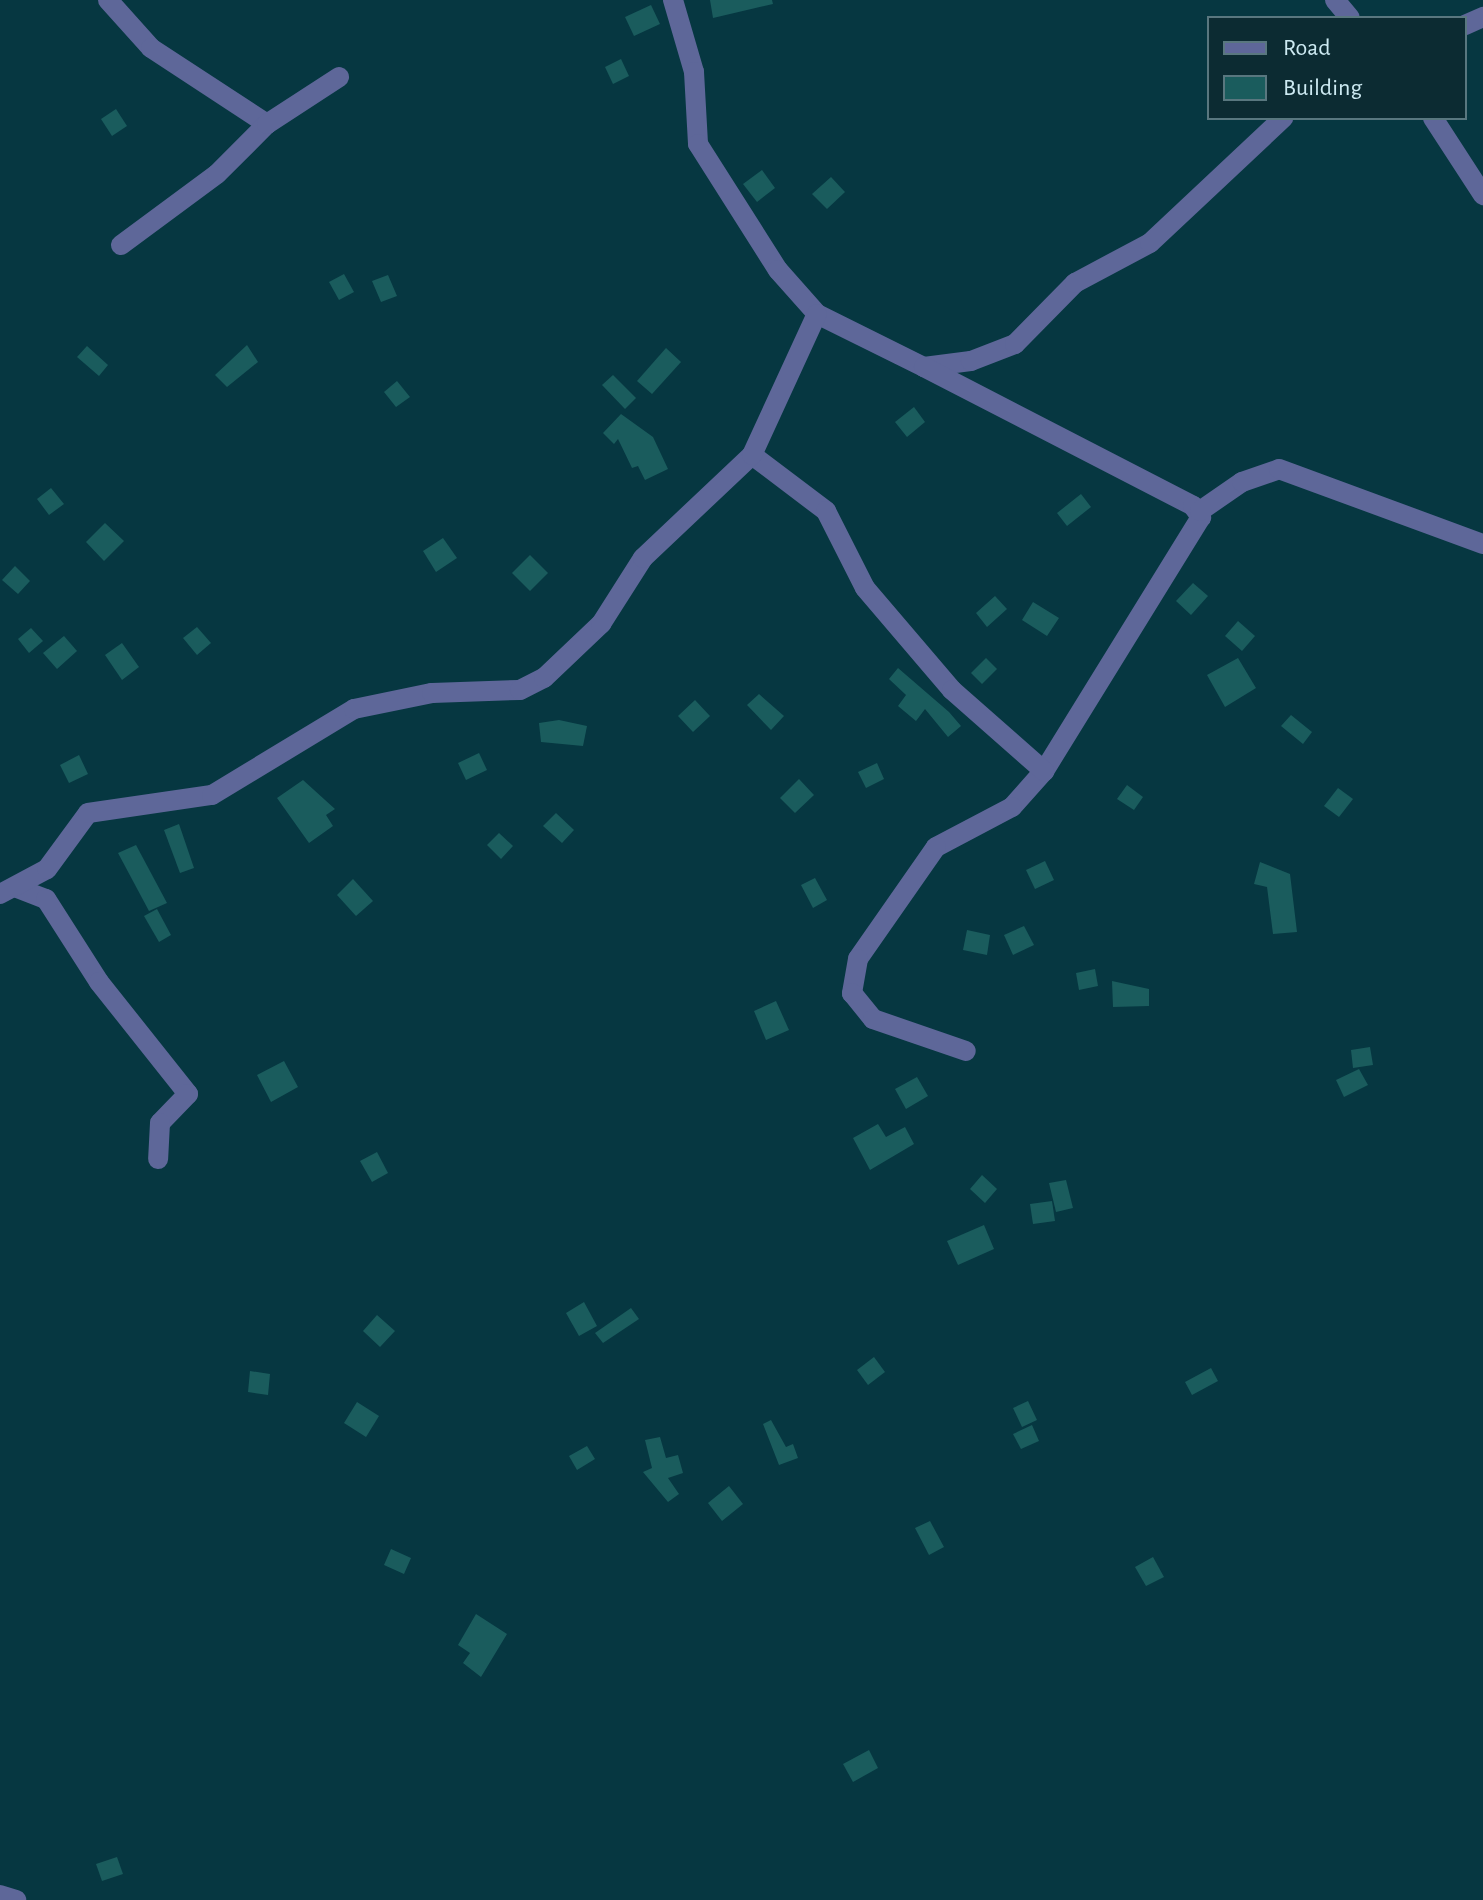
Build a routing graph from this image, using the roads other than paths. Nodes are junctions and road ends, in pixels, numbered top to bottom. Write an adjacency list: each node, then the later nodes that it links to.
1 (108, 0): 8 (street)
2 (673, 0): 11 (street)
3 (1335, 0): 4 (street)
4 (1348, 16)
5 (339, 77): 8 (street)
6 (1281, 120): 12 (street)
7 (1434, 120): 9 (street)
8 (267, 124): 10 (street)
9 (1483, 195)
10 (121, 245)
11 (817, 314): 12 (street); 13 (street)
12 (924, 367): 14 (street)
13 (752, 455): 16 (street); 17 (street)
14 (1200, 511): 15 (street); 16 (street)
15 (1483, 544)
16 (1044, 771): 18 (street)
17 (8, 891): 19 (street)
18 (966, 1051)
19 (158, 1159)
20 (0, 1895): 21 (street)
21 (16, 1900)

